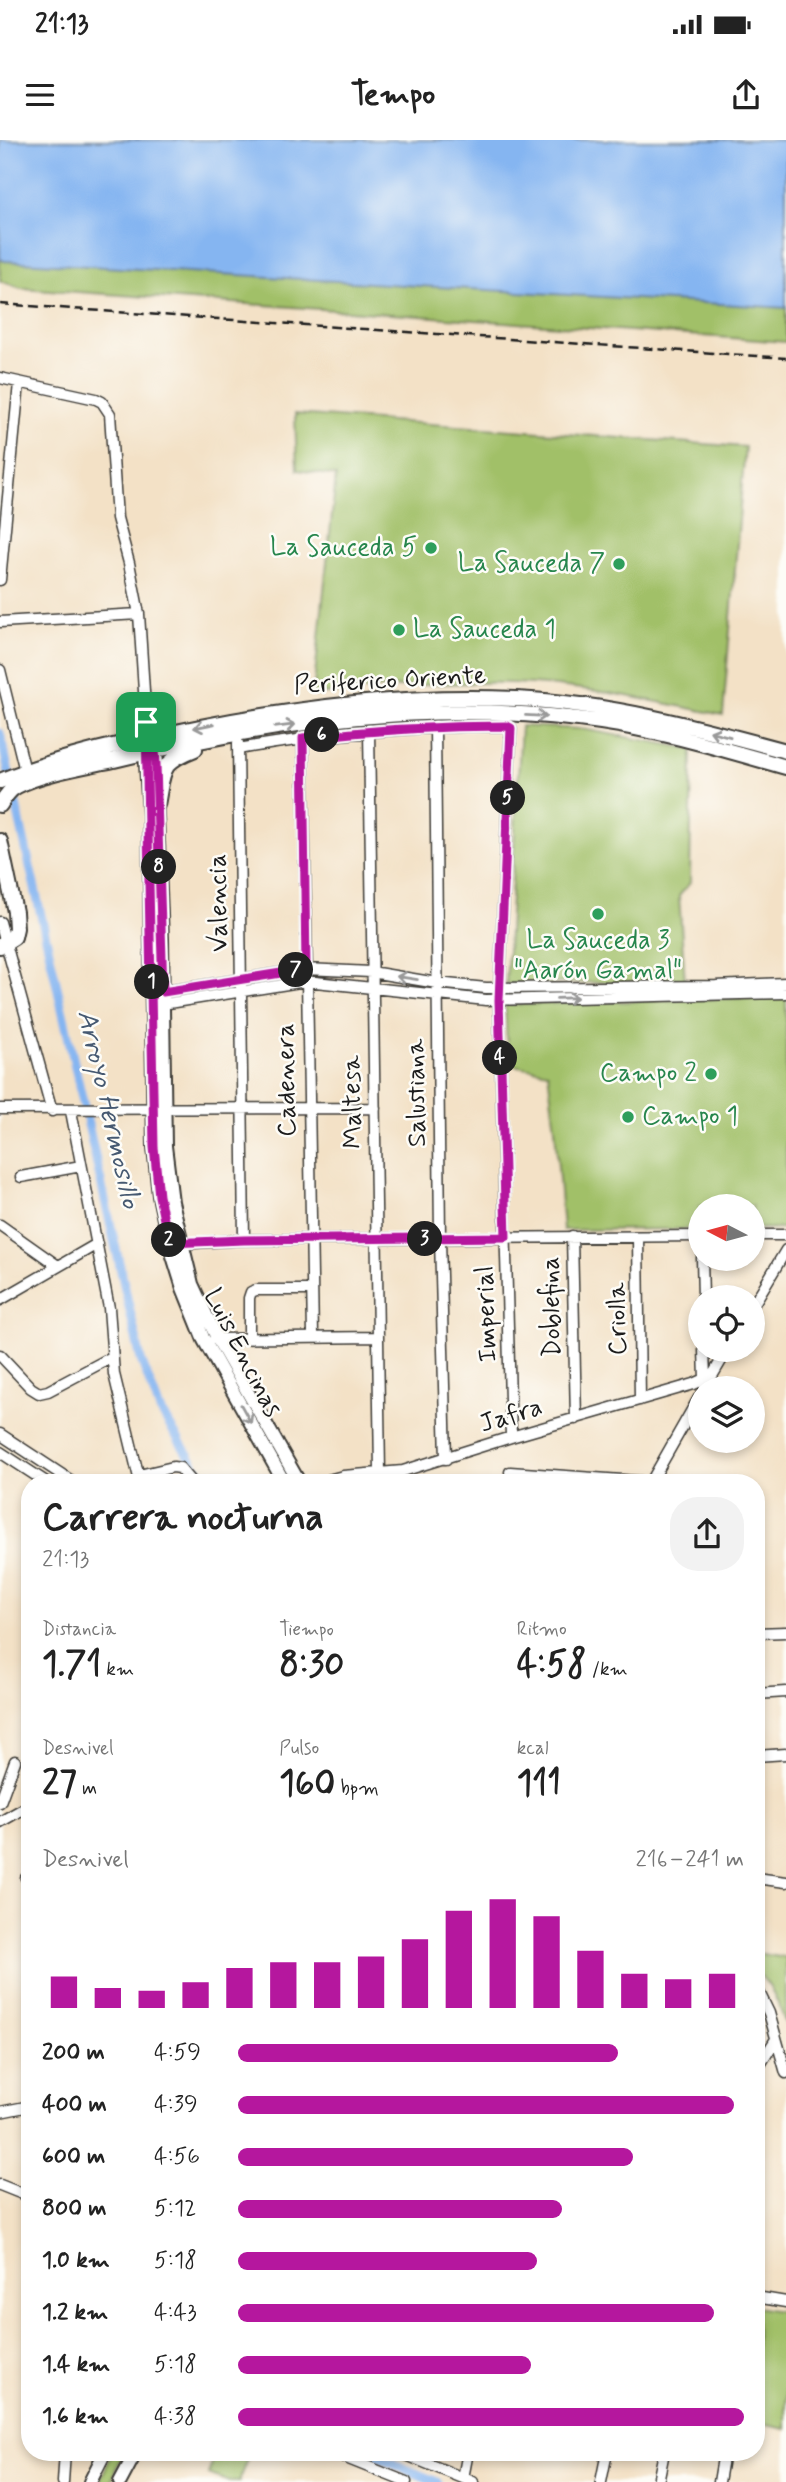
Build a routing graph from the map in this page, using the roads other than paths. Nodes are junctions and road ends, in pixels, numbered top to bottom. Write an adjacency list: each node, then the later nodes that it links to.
1 (0, 379): 2 (street)
2 (19, 383): 3 (street); 4 (street)
3 (0, 580)
4 (139, 614): 5 (street); 11 (street)
5 (0, 622)
6 (0, 670): 14 (street)
7 (435, 726): 8 (street); 24 (street, Salustiana); 28 (street, Imperial)
8 (369, 730): 9 (street); 22 (street, Maltesa)
9 (303, 738): 10 (street); 21 (street, Cadenera)
10 (235, 739): 11 (highway, Periferico Oriente); 13 (highway, Periferico Oriente, one-way to 13); 17 (highway); 26 (street, Valencia)
11 (150, 744): 12 (highway, Periferico Oriente, one-way to 11); 14 (highway, Periferico Oriente); 15 (highway, Periferico Oriente); 17 (main road); 32 (main road)
12 (786, 751)
13 (786, 767)
14 (25, 771): 15 (highway, Periferico Oriente)
15 (9, 784): 16 (highway)
16 (0, 805)
17 (157, 805): 32 (main road)
18 (0, 841): 20 (highway)
19 (0, 922): 20 (street)
20 (3, 945): 39 (street)
21 (306, 969): 22 (street); 23 (street, Cadenera); 26 (street)
22 (371, 972): 24 (street, one-way to 22); 27 (street, Maltesa)
23 (306, 981): 26 (street); 27 (street); 37 (street, Cadenera)
24 (437, 983): 28 (street); 31 (street, Salustiana)
25 (786, 983): 29 (street)
26 (241, 986): 32 (street); 36 (street, Valencia)
27 (371, 988): 31 (street); 34 (street, Maltesa)
28 (499, 989): 29 (street); 33 (street, Imperial)
29 (685, 992): 30 (street); 33 (street, one-way to 29)
30 (786, 993)
31 (437, 996): 33 (street); 51 (street, Salustiana)
32 (158, 999): 35 (main road)
33 (499, 1000): 48 (street, Imperial)
34 (375, 1108): 37 (street); 50 (street, Maltesa)
35 (160, 1109): 36 (street); 40 (street); 55 (main road)
36 (243, 1109): 37 (street); 52 (street, Valencia)
37 (308, 1109): 53 (street, Cadenera)
38 (0, 1110): 39 (street)
39 (52, 1111): 40 (street)
40 (71, 1111): 41 (street)
41 (81, 1166): 42 (street); 54 (street)
42 (21, 1177)
43 (0, 1225): 57 (street)
44 (765, 1235): 45 (street)
45 (786, 1235)
46 (572, 1236): 48 (street); 49 (street); 70 (street, Doblefina)
47 (688, 1236): 49 (street)
48 (506, 1237): 51 (street); 72 (street, Imperial)
49 (638, 1237): 68 (street, Criolla)
50 (376, 1239): 51 (street); 53 (street); 61 (street, Maltesa)
51 (440, 1239): 75 (street, Salustiana)
52 (244, 1240): 53 (street); 55 (street)
53 (311, 1241): 59 (street, Cadenera)
54 (97, 1244): 57 (street); 66 (street)
55 (175, 1244): 64 (main road)
56 (786, 1250): 58 (street)
57 (58, 1266): 60 (street)
58 (765, 1285)
59 (312, 1290): 62 (street, Cadenera); 63 (street)
60 (0, 1300)
61 (378, 1336): 62 (street); 77 (street, Maltesa)
62 (313, 1337): 63 (street)
63 (249, 1338): 64 (street)
64 (210, 1339): 83 (main road, Luis Encinas, one-way to 83); 84 (main road)
65 (0, 1355): 66 (street)
66 (112, 1357): 80 (street)
67 (688, 1386): 68 (street, Jafra)
68 (640, 1400): 70 (street, Jafra)
69 (688, 1417): 87 (street)
70 (576, 1419): 72 (street, Jafra)
71 (0, 1434): 73 (street)
72 (511, 1437): 75 (street, Jafra)
73 (14, 1443): 74 (street); 79 (street)
74 (3, 1454): 78 (street)
75 (446, 1459): 77 (street, Jafra)
76 (510, 1472): 86 (street)
77 (380, 1473): 85 (street, Jafra)
78 (34, 1474)
79 (61, 1474)
80 (138, 1474)
81 (153, 1474): 82 (street)
82 (185, 1474)
83 (280, 1474)
84 (294, 1474)
85 (368, 1474)
86 (538, 1474)
87 (655, 1474)
88 (786, 1632): 89 (street)
89 (765, 1633)
90 (786, 1692): 91 (street)
91 (765, 1693)
92 (786, 1754): 93 (street)
93 (765, 1755)
94 (15, 1761): 95 (street)
95 (0, 1802)
96 (21, 1810): 97 (street)
97 (0, 1822)
98 (765, 1878): 99 (street)
99 (785, 1879)
100 (765, 2005): 101 (street)
101 (776, 2039): 102 (street); 103 (street)
102 (765, 2057)
103 (786, 2073)
104 (21, 2108): 105 (street)
105 (0, 2112)
106 (0, 2185): 107 (street)
107 (21, 2193)
108 (765, 2298): 109 (street)
109 (786, 2302)
110 (64, 2461): 121 (street)
111 (101, 2461): 122 (main road)
112 (132, 2461): 119 (main road)
113 (354, 2461): 123 (street)
114 (422, 2461): 120 (street)
115 (468, 2461): 120 (street)
116 (605, 2461): 124 (street)
117 (662, 2461): 125 (street)
118 (722, 2461): 126 (street)
119 (125, 2480)
120 (468, 2480)
121 (63, 2482)
122 (90, 2482)
123 (406, 2482)
124 (601, 2482)
125 (658, 2482)
126 (719, 2482)

